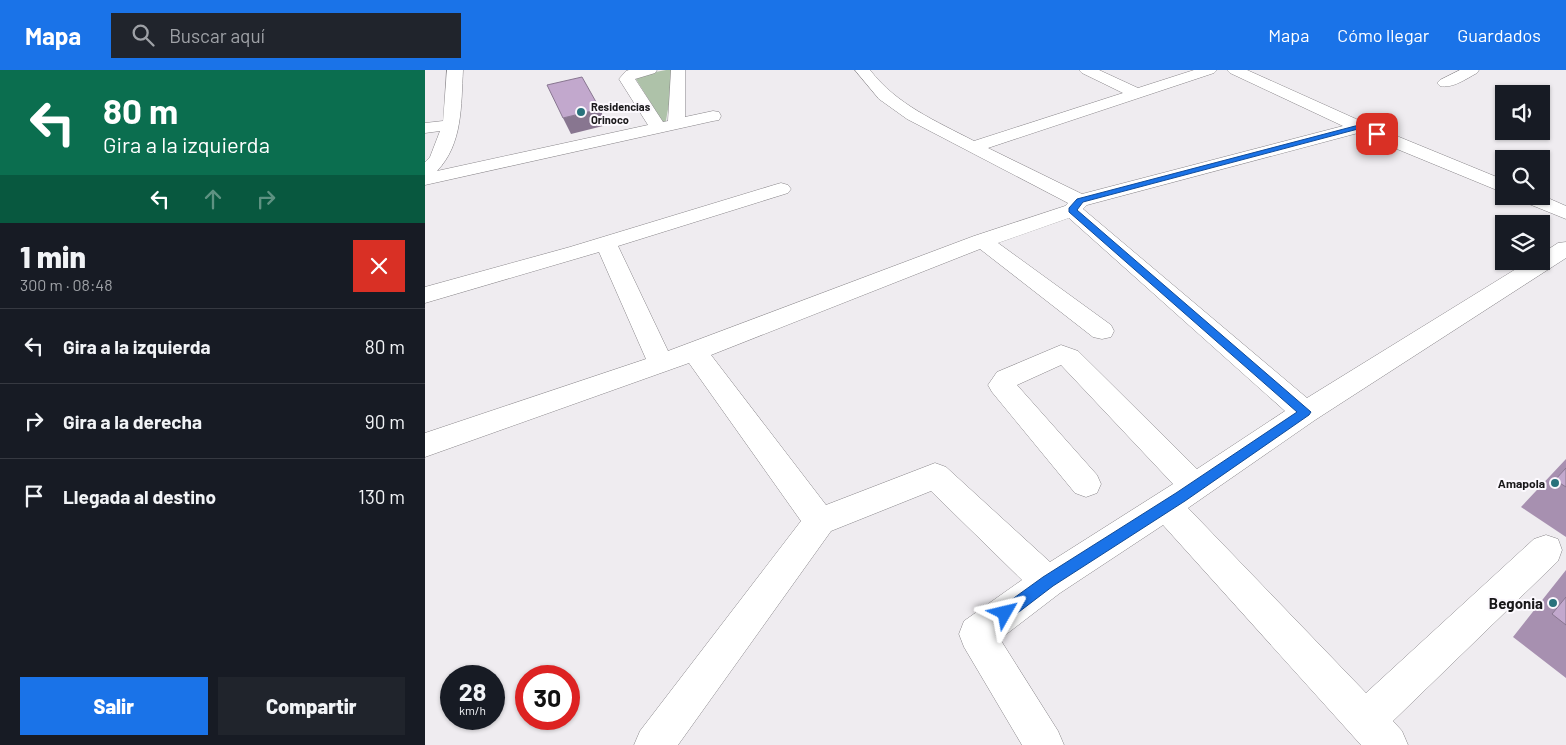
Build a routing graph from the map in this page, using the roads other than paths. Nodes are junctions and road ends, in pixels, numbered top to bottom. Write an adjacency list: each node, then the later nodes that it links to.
1 (455, 70): 13 (street)
2 (650, 70): 16 (street)
3 (678, 70): 12 (street)
4 (862, 70): 17 (street)
5 (1087, 70): 10 (street)
6 (1209, 70): 10 (street)
7 (1235, 70): 14 (street)
8 (1472, 70): 9 (street)
9 (1445, 83)
10 (1136, 93): 17 (street)
11 (713, 116): 12 (street)
12 (676, 124): 16 (street)
13 (451, 125): 15 (street); 18 (street)
14 (1359, 127): 20 (street); 22 (street)
15 (425, 128)
16 (659, 128): 19 (street)
17 (973, 147): 22 (street)
18 (425, 172)
19 (425, 179)
20 (1495, 183)
21 (781, 189): 26 (street)
22 (1076, 205): 25 (street); 32 (street)
23 (1547, 205): 24 (street)
24 (1566, 213)
25 (982, 241): 29 (street); 30 (street)
26 (606, 243): 28 (street); 31 (street)
27 (1566, 248): 32 (street)
28 (425, 295)
29 (1102, 331)
30 (694, 352): 31 (street); 37 (street)
31 (661, 364): 33 (street)
32 (1305, 412): 35 (street)
33 (425, 445)
34 (1086, 484): 35 (street)
35 (1195, 487): 36 (street)
36 (1166, 506): 39 (street); 40 (street)
37 (820, 521): 39 (street); 41 (street)
38 (1547, 550): 40 (street)
39 (1048, 582): 42 (street)
40 (1377, 733)
41 (653, 745)
42 (1044, 745)

